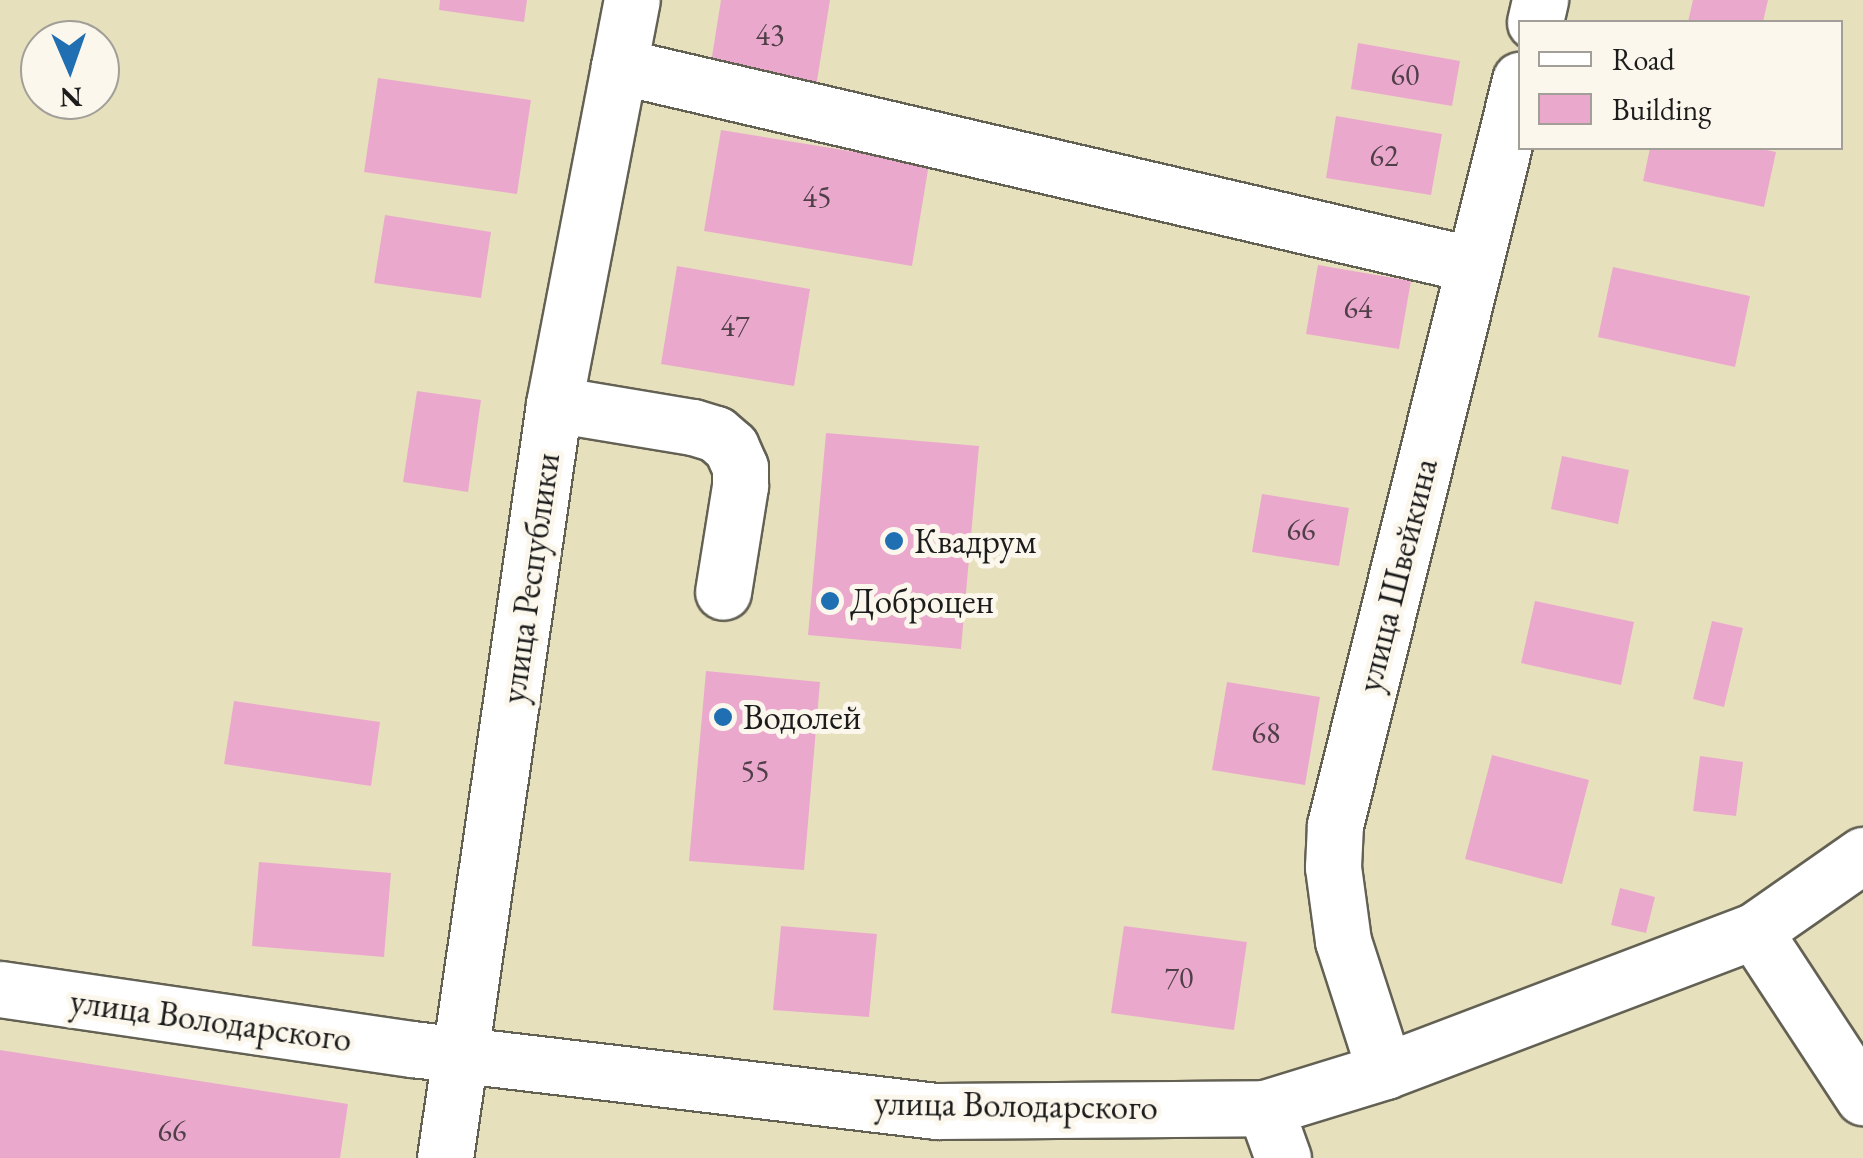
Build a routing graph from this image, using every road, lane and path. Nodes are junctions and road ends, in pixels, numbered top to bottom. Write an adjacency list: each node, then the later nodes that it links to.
1 (632, 0): 2 (street, улица Республики)
2 (619, 66): 4 (street); 5 (street, улица Республики)
3 (1518, 88): 4 (street, улица Швейкина)
4 (1474, 265): 11 (street, улица Швейкина)
5 (554, 404): 6 (street); 10 (street, улица Республики)
6 (723, 592)
7 (1863, 855): 8 (street, улица Володарского)
8 (1754, 931): 11 (street, улица Володарского); 12 (street)
9 (0, 989): 10 (street, улица Володарского)
10 (463, 1054): 13 (street, улица Володарского); 14 (street, улица Республики)
11 (1385, 1071): 13 (street, улица Володарского)
12 (1863, 1098)
13 (1274, 1133)
14 (446, 1158)

